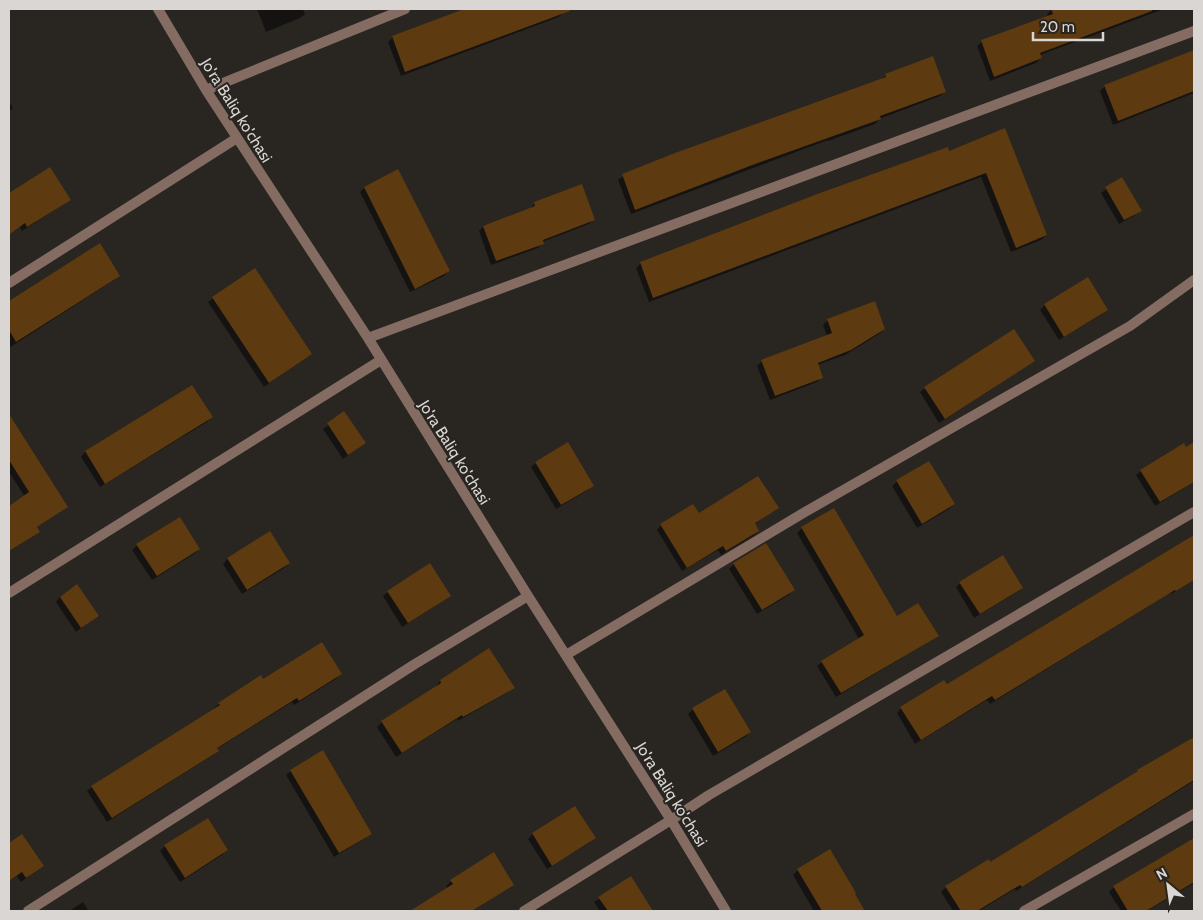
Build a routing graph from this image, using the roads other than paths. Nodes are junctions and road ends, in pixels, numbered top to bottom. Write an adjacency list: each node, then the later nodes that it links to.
1 (158, 9): 4 (street, Jo'ra Baliq ko'chasi)
2 (405, 9): 4 (street)
3 (1194, 31): 8 (street)
4 (206, 90): 5 (street, Jo'ra Baliq ko'chasi)
5 (237, 138): 7 (street); 8 (street, Jo'ra Baliq ko'chasi)
6 (1194, 280): 13 (street)
7 (9, 283)
8 (368, 338): 9 (street, Jo'ra Baliq ko'chasi)
9 (381, 360): 11 (street); 12 (street, Jo'ra Baliq ko'chasi)
10 (1194, 512): 15 (street)
11 (9, 593)
12 (528, 596): 13 (street, Jo'ra Baliq ko'chasi); 16 (street)
13 (566, 655): 15 (street, Jo'ra Baliq ko'chasi)
14 (1194, 814): 19 (street)
15 (671, 820): 17 (street); 18 (street, Jo'ra Baliq ko'chasi)
16 (28, 911)
17 (524, 911)
18 (726, 911)
19 (1024, 911)

